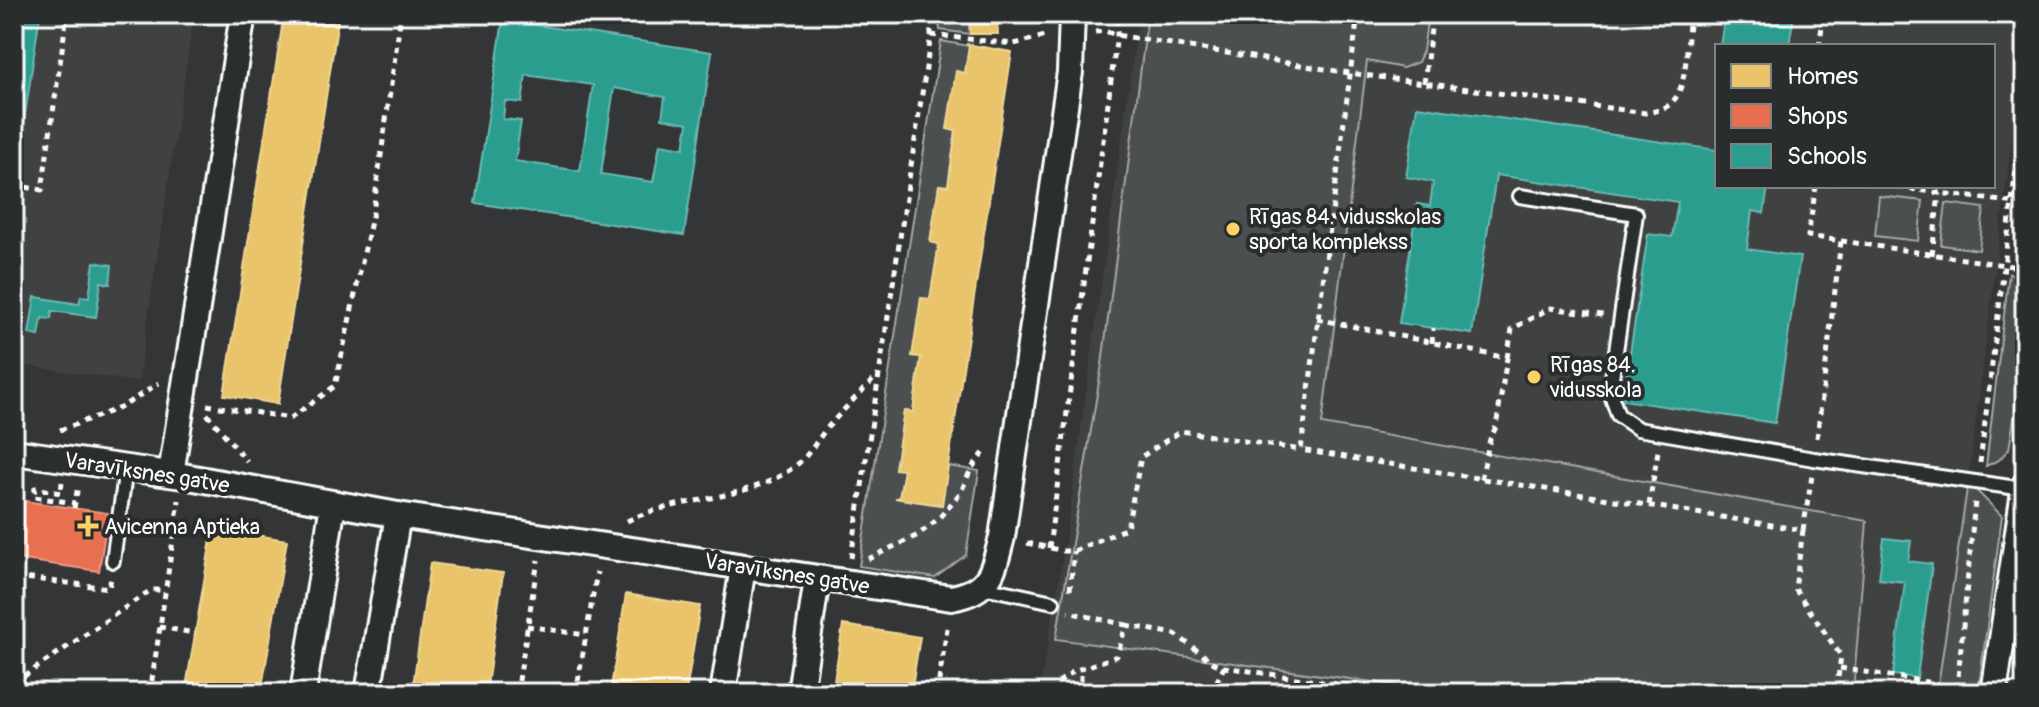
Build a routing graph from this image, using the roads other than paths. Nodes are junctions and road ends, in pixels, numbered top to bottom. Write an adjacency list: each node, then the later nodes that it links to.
1 (243, 14): 6 (street)
2 (1072, 24): 13 (street)
3 (1520, 196): 7 (lane)
4 (14, 452): 5 (street, Varavīksnes gatve)
5 (126, 468): 6 (street, Varavīksnes gatve); 10 (lane)
6 (177, 475): 8 (street, Varavīksnes gatve)
7 (2025, 487): 19 (street)
8 (333, 504): 9 (street, Varavīksnes gatve); 15 (street)
9 (398, 515): 11 (street, Varavīksnes gatve); 16 (street)
10 (113, 561)
11 (743, 567): 12 (street, Varavīksnes gatve); 17 (street)
12 (817, 579): 13 (street, Varavīksnes gatve); 18 (street)
13 (983, 587): 14 (lane)
14 (1053, 602)
15 (303, 693)
16 (368, 693)
17 (723, 693)
18 (800, 693)
19 (1994, 693)

